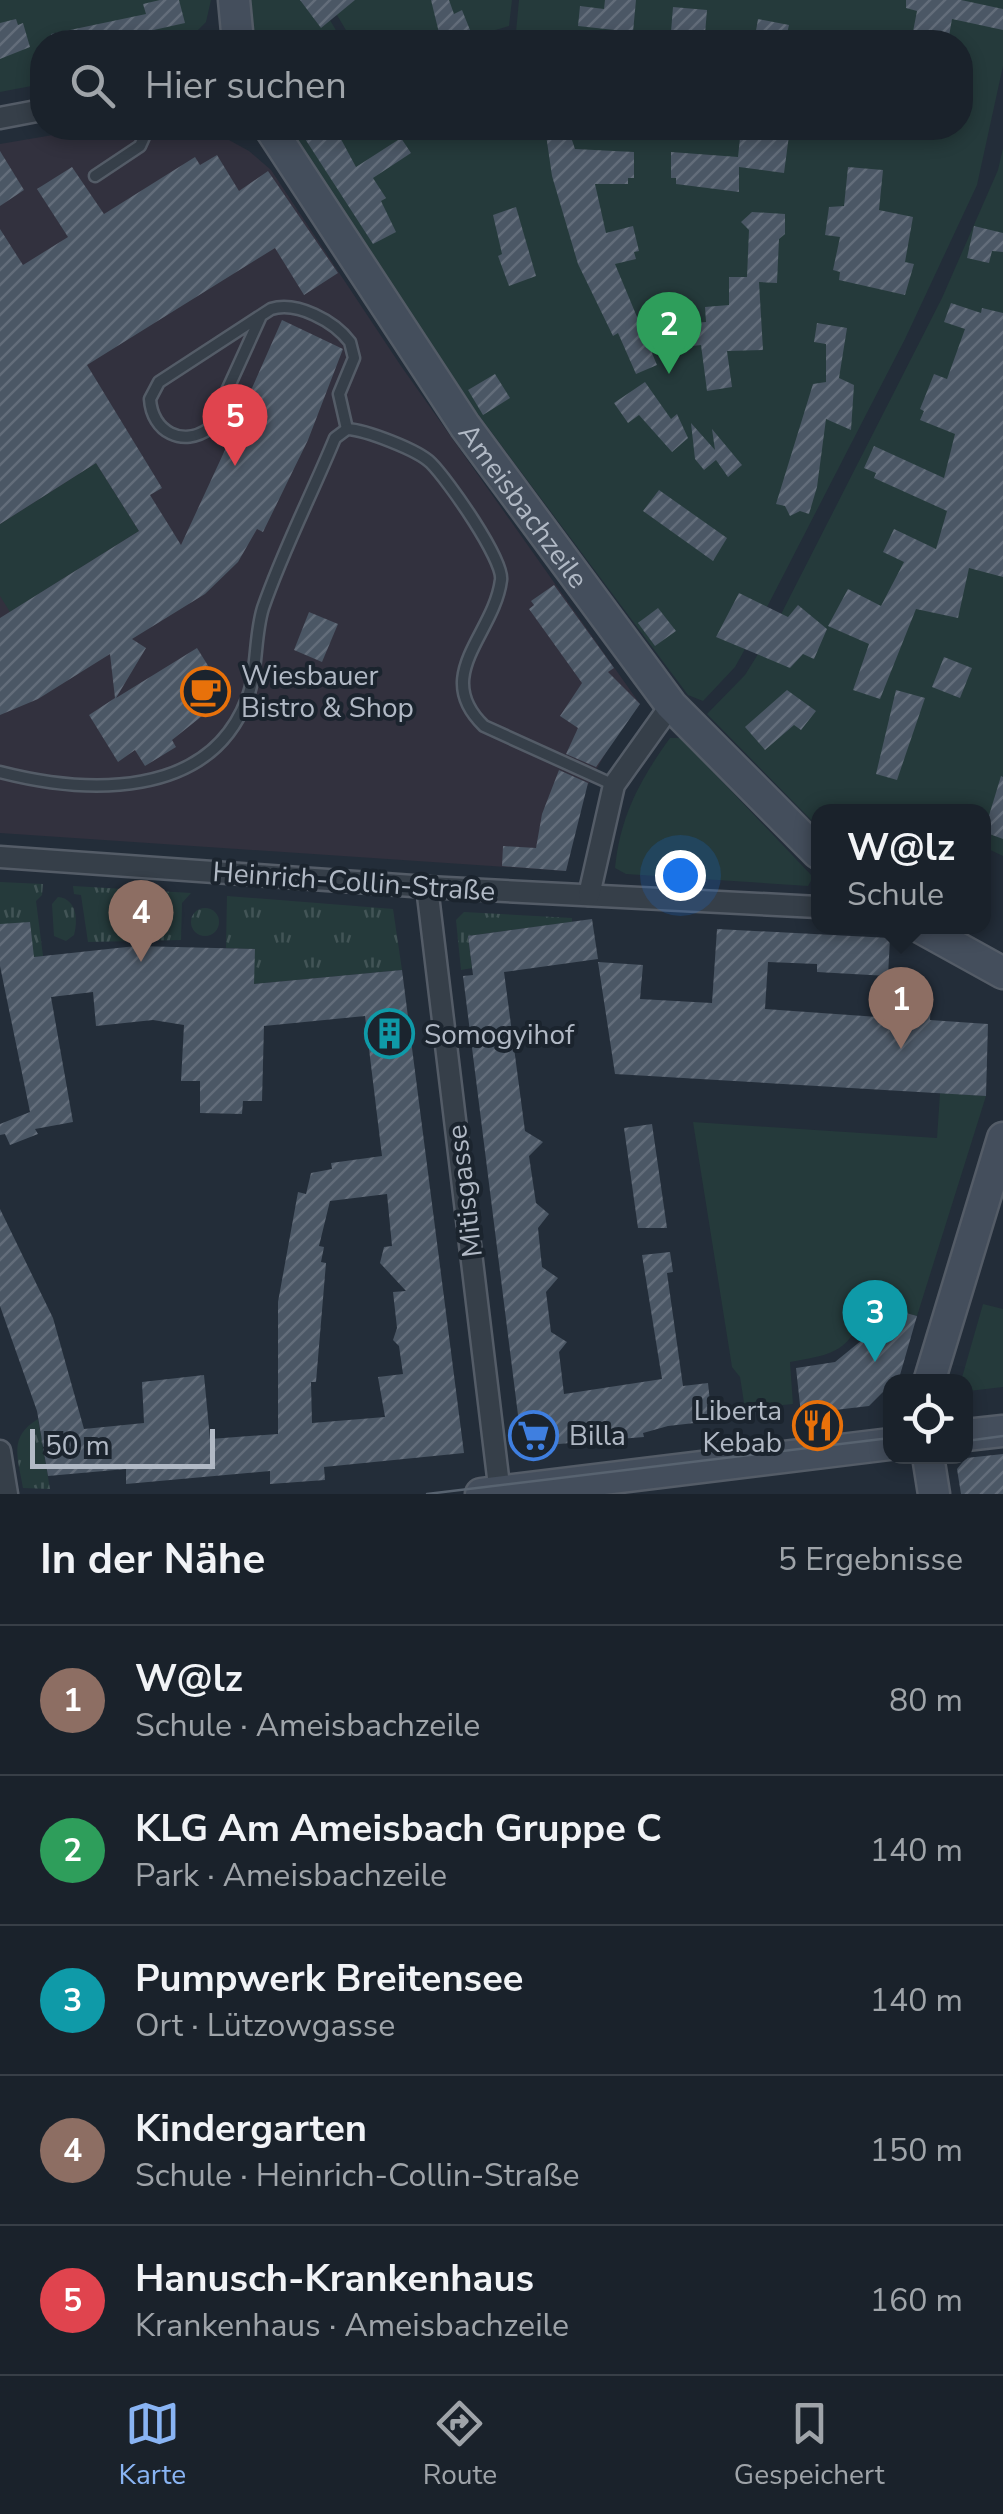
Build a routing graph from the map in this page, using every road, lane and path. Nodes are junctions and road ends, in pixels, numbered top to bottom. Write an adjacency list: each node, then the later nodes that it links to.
1 (234, 0): 2 (street)
2 (237, 30)
3 (30, 112): 4 (street)
4 (0, 118)
5 (143, 140): 7 (lane)
6 (278, 140): 10 (street, Ameisbachzeile)
7 (95, 176)
8 (260, 318): 8 (lane); 9 (lane)
9 (347, 429): 11 (lane); 12 (lane)
10 (671, 705): 12 (street); 13 (street, Ameisbachzeile)
11 (0, 772)
12 (614, 785): 16 (street)
13 (811, 846)
14 (0, 857): 15 (street, Heinrich-Collin-Straße)
15 (427, 887): 16 (street, Heinrich-Collin-Straße); 27 (street, Mitisgasse)
16 (589, 895): 17 (street, Heinrich-Collin-Straße)
17 (811, 907)
18 (932, 934): 19 (street)
19 (1003, 973)
20 (1003, 1138): 21 (street)
21 (931, 1374)
22 (1003, 1431): 23 (street)
23 (973, 1434)
24 (883, 1445): 27 (street)
25 (0, 1451): 28 (street)
26 (929, 1464): 29 (street)
27 (494, 1493)
28 (6, 1494)
29 (934, 1494)

